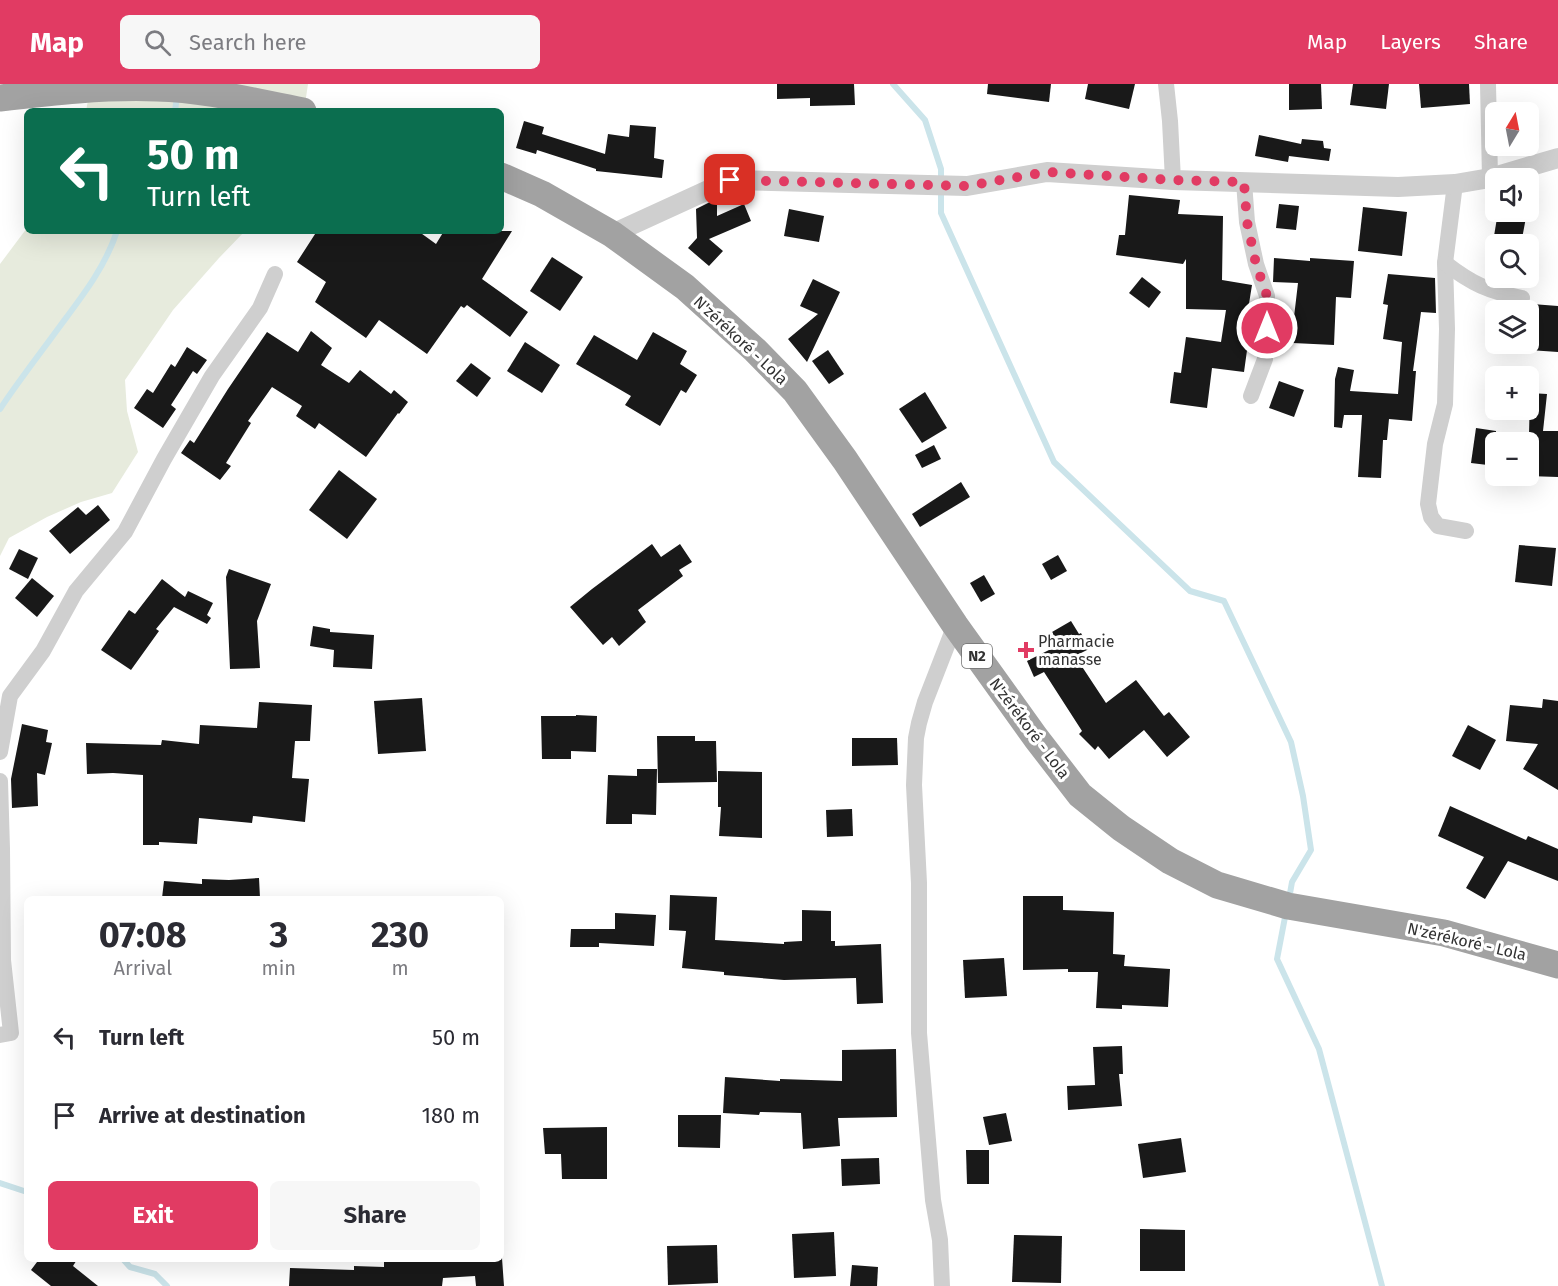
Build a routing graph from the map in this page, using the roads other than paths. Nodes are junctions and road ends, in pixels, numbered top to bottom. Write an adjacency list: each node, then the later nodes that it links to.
1 (1166, 84): 10 (street)
2 (1488, 84): 6 (street)
3 (0, 98): 4 (highway)
4 (286, 108)
5 (1558, 158): 7 (street)
6 (1491, 168)
7 (1524, 168)
8 (504, 177): 13 (highway, N'zérékoré - Lola / N2)
9 (1485, 179): 12 (street)
10 (1173, 180): 11 (street); 13 (street)
11 (1244, 182): 12 (street); 17 (street)
12 (1455, 184): 14 (street)
13 (612, 234): 19 (highway, N'zérékoré - Lola / N2)
14 (1445, 263): 16 (street); 18 (street)
15 (275, 274): 20 (street)
16 (1522, 298)
17 (1251, 396)
18 (1466, 531)
19 (955, 626): 23 (highway, N'zérékoré - Lola / N2); 25 (street)
20 (0, 752)
21 (0, 781): 22 (street)
22 (1, 880): 24 (street)
23 (1558, 965)
24 (0, 1035)
25 (942, 1286)

